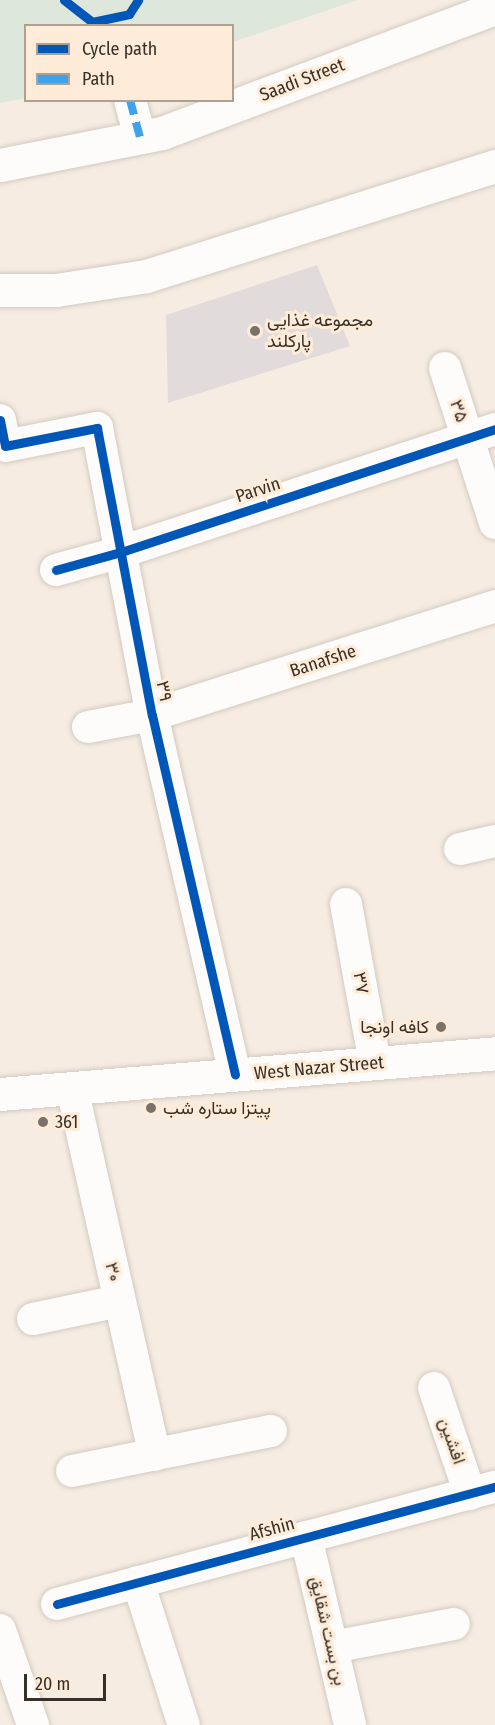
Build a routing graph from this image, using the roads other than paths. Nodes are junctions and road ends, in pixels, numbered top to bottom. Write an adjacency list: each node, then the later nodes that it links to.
1 (495, 8): 3 (main road, Saadi Street)
2 (131, 102): 3 (street)
3 (140, 137): 4 (main road, Saadi Street)
4 (0, 165)
5 (495, 166): 6 (main road)
6 (0, 290)
7 (445, 368): 9 (street, ۳۵)
8 (0, 420): 11 (street, ۳۹)
9 (482, 434): 10 (street, ۳۵); 11 (street, Parvin)
10 (495, 523)
11 (120, 552): 12 (street, Parvin); 14 (street, ۳۹)
12 (56, 570)
13 (495, 606): 14 (street, Banafshe)
14 (152, 715): 15 (street, Banafshe); 21 (street, ۳۹)
15 (88, 727)
16 (495, 841): 17 (street)
17 (460, 849)
18 (346, 904): 20 (street, ۳۷)
19 (495, 1053): 20 (main road, West Nazar Street)
20 (375, 1063): 21 (main road, West Nazar Street)
21 (235, 1075): 22 (main road, West Nazar Street)
22 (72, 1088): 23 (main road, West Nazar Street); 24 (street, ۳۰)
23 (0, 1094)
24 (119, 1301): 25 (street); 28 (street, ۳۰)
25 (33, 1319)
26 (434, 1388): 30 (street, افشین)
27 (271, 1431): 28 (street)
28 (155, 1455): 29 (street)
29 (72, 1471)
30 (482, 1490): 31 (street, Afshin)
31 (306, 1538): 32 (street, Afshin); 36 (street, بن بست شقایق)
32 (138, 1582): 33 (street, Afshin); 38 (street)
33 (57, 1604)
34 (454, 1624): 36 (street)
35 (0, 1630): 37 (street)
36 (332, 1647): 39 (street, بن بست شقایق)
37 (33, 1725)
38 (184, 1725)
39 (350, 1725)

